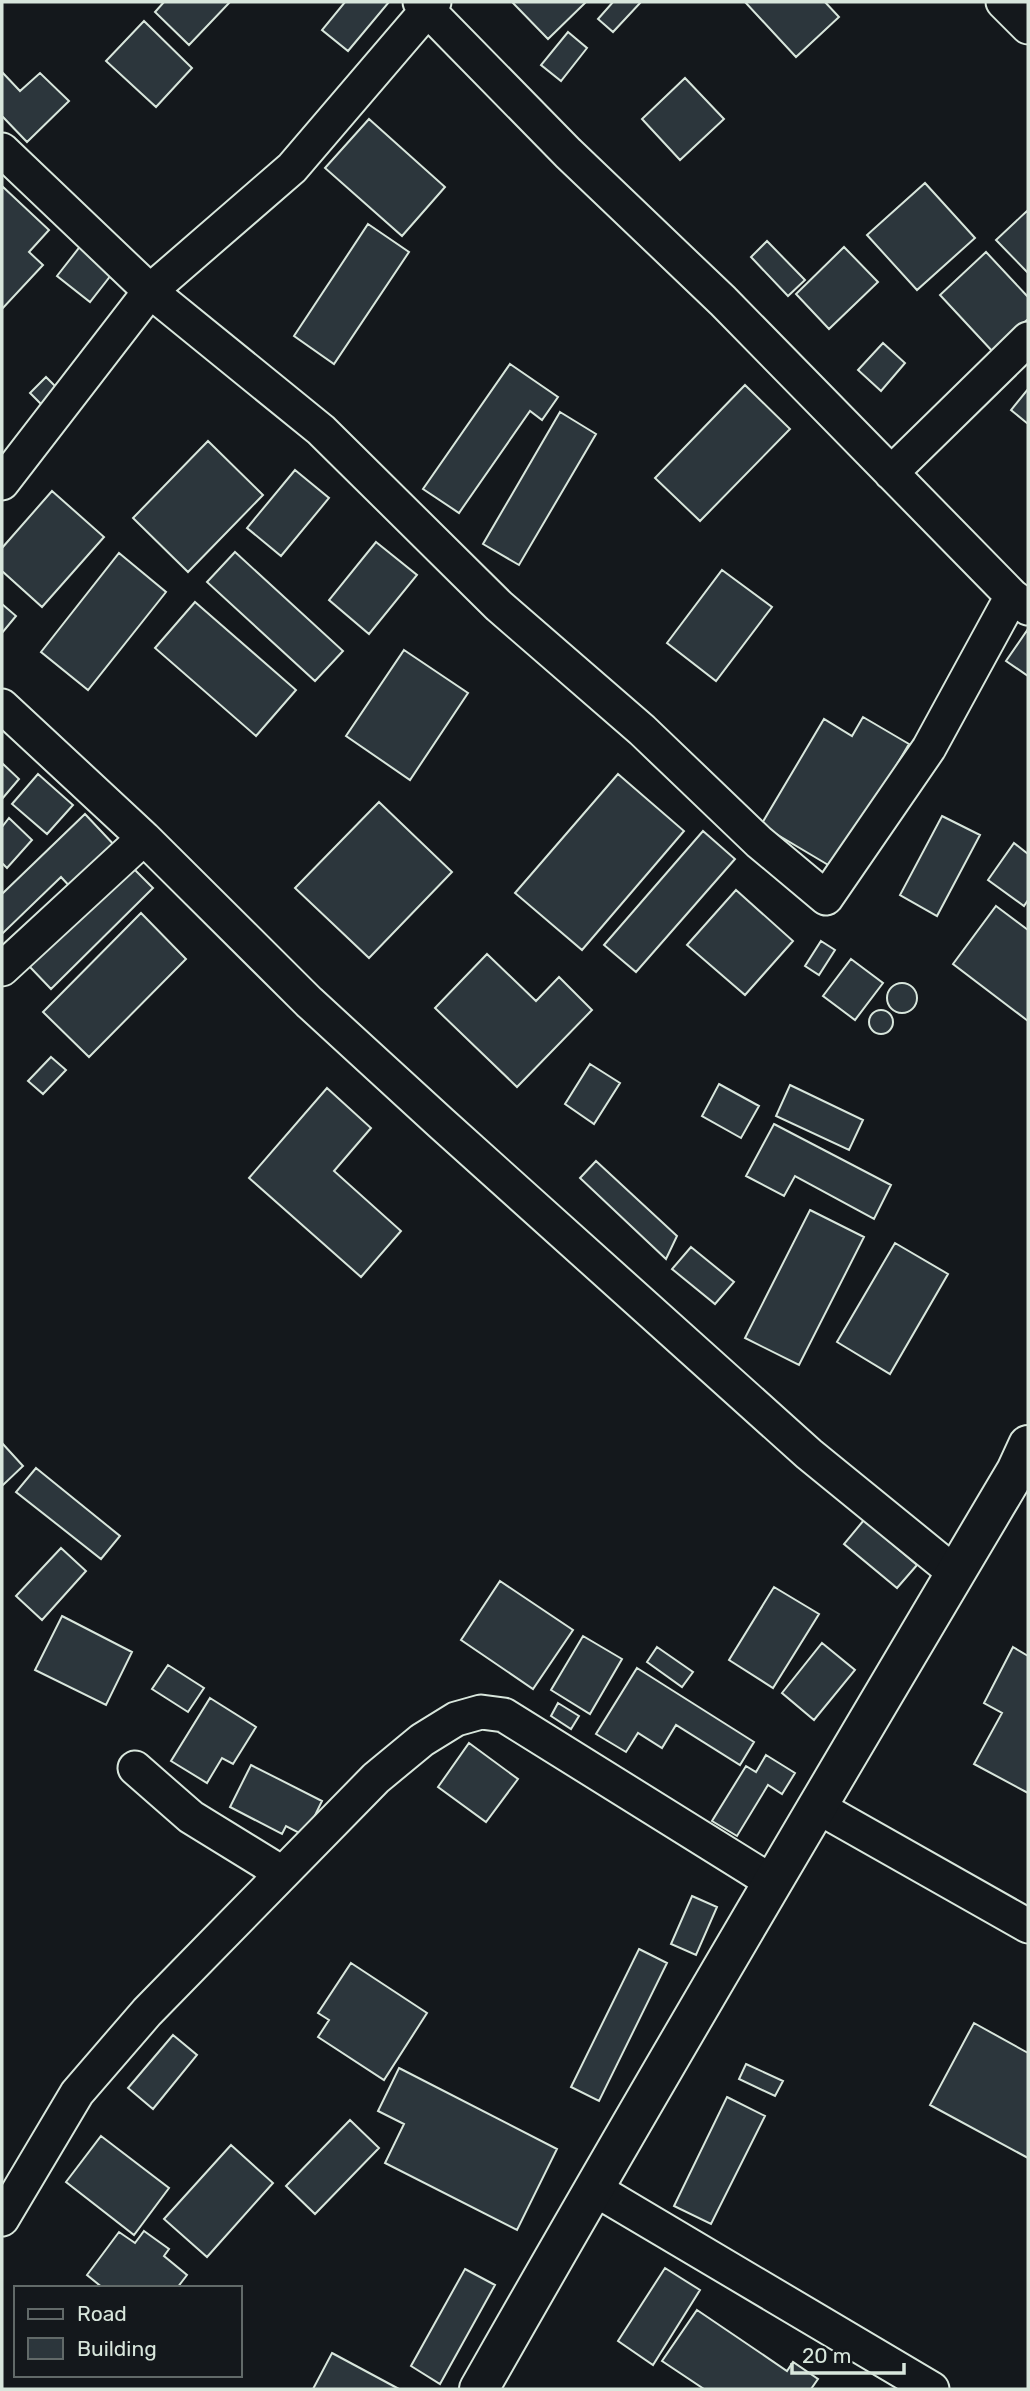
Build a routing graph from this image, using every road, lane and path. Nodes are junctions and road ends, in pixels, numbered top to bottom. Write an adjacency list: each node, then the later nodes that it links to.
1 (1003, 2): 3 (street)
2 (428, 4): 5 (street); 7 (street)
3 (1028, 27)
4 (2, 150): 5 (street)
5 (150, 291): 8 (street); 9 (street)
6 (1028, 340): 7 (street)
7 (891, 473): 9 (street)
8 (2, 483)
9 (1020, 602)
10 (2, 706): 11 (street)
11 (144, 838): 12 (street); 14 (street)
12 (2, 969)
13 (1024, 1465): 14 (street)
14 (956, 1573): 16 (street)
15 (135, 1768): 17 (street)
16 (816, 1806): 18 (street); 19 (street)
17 (282, 1873): 18 (street); 21 (street)
18 (772, 1882): 20 (street)
19 (1028, 1926)
20 (593, 2188): 22 (street); 23 (street)
21 (2, 2219)
22 (479, 2389)
23 (932, 2389)

